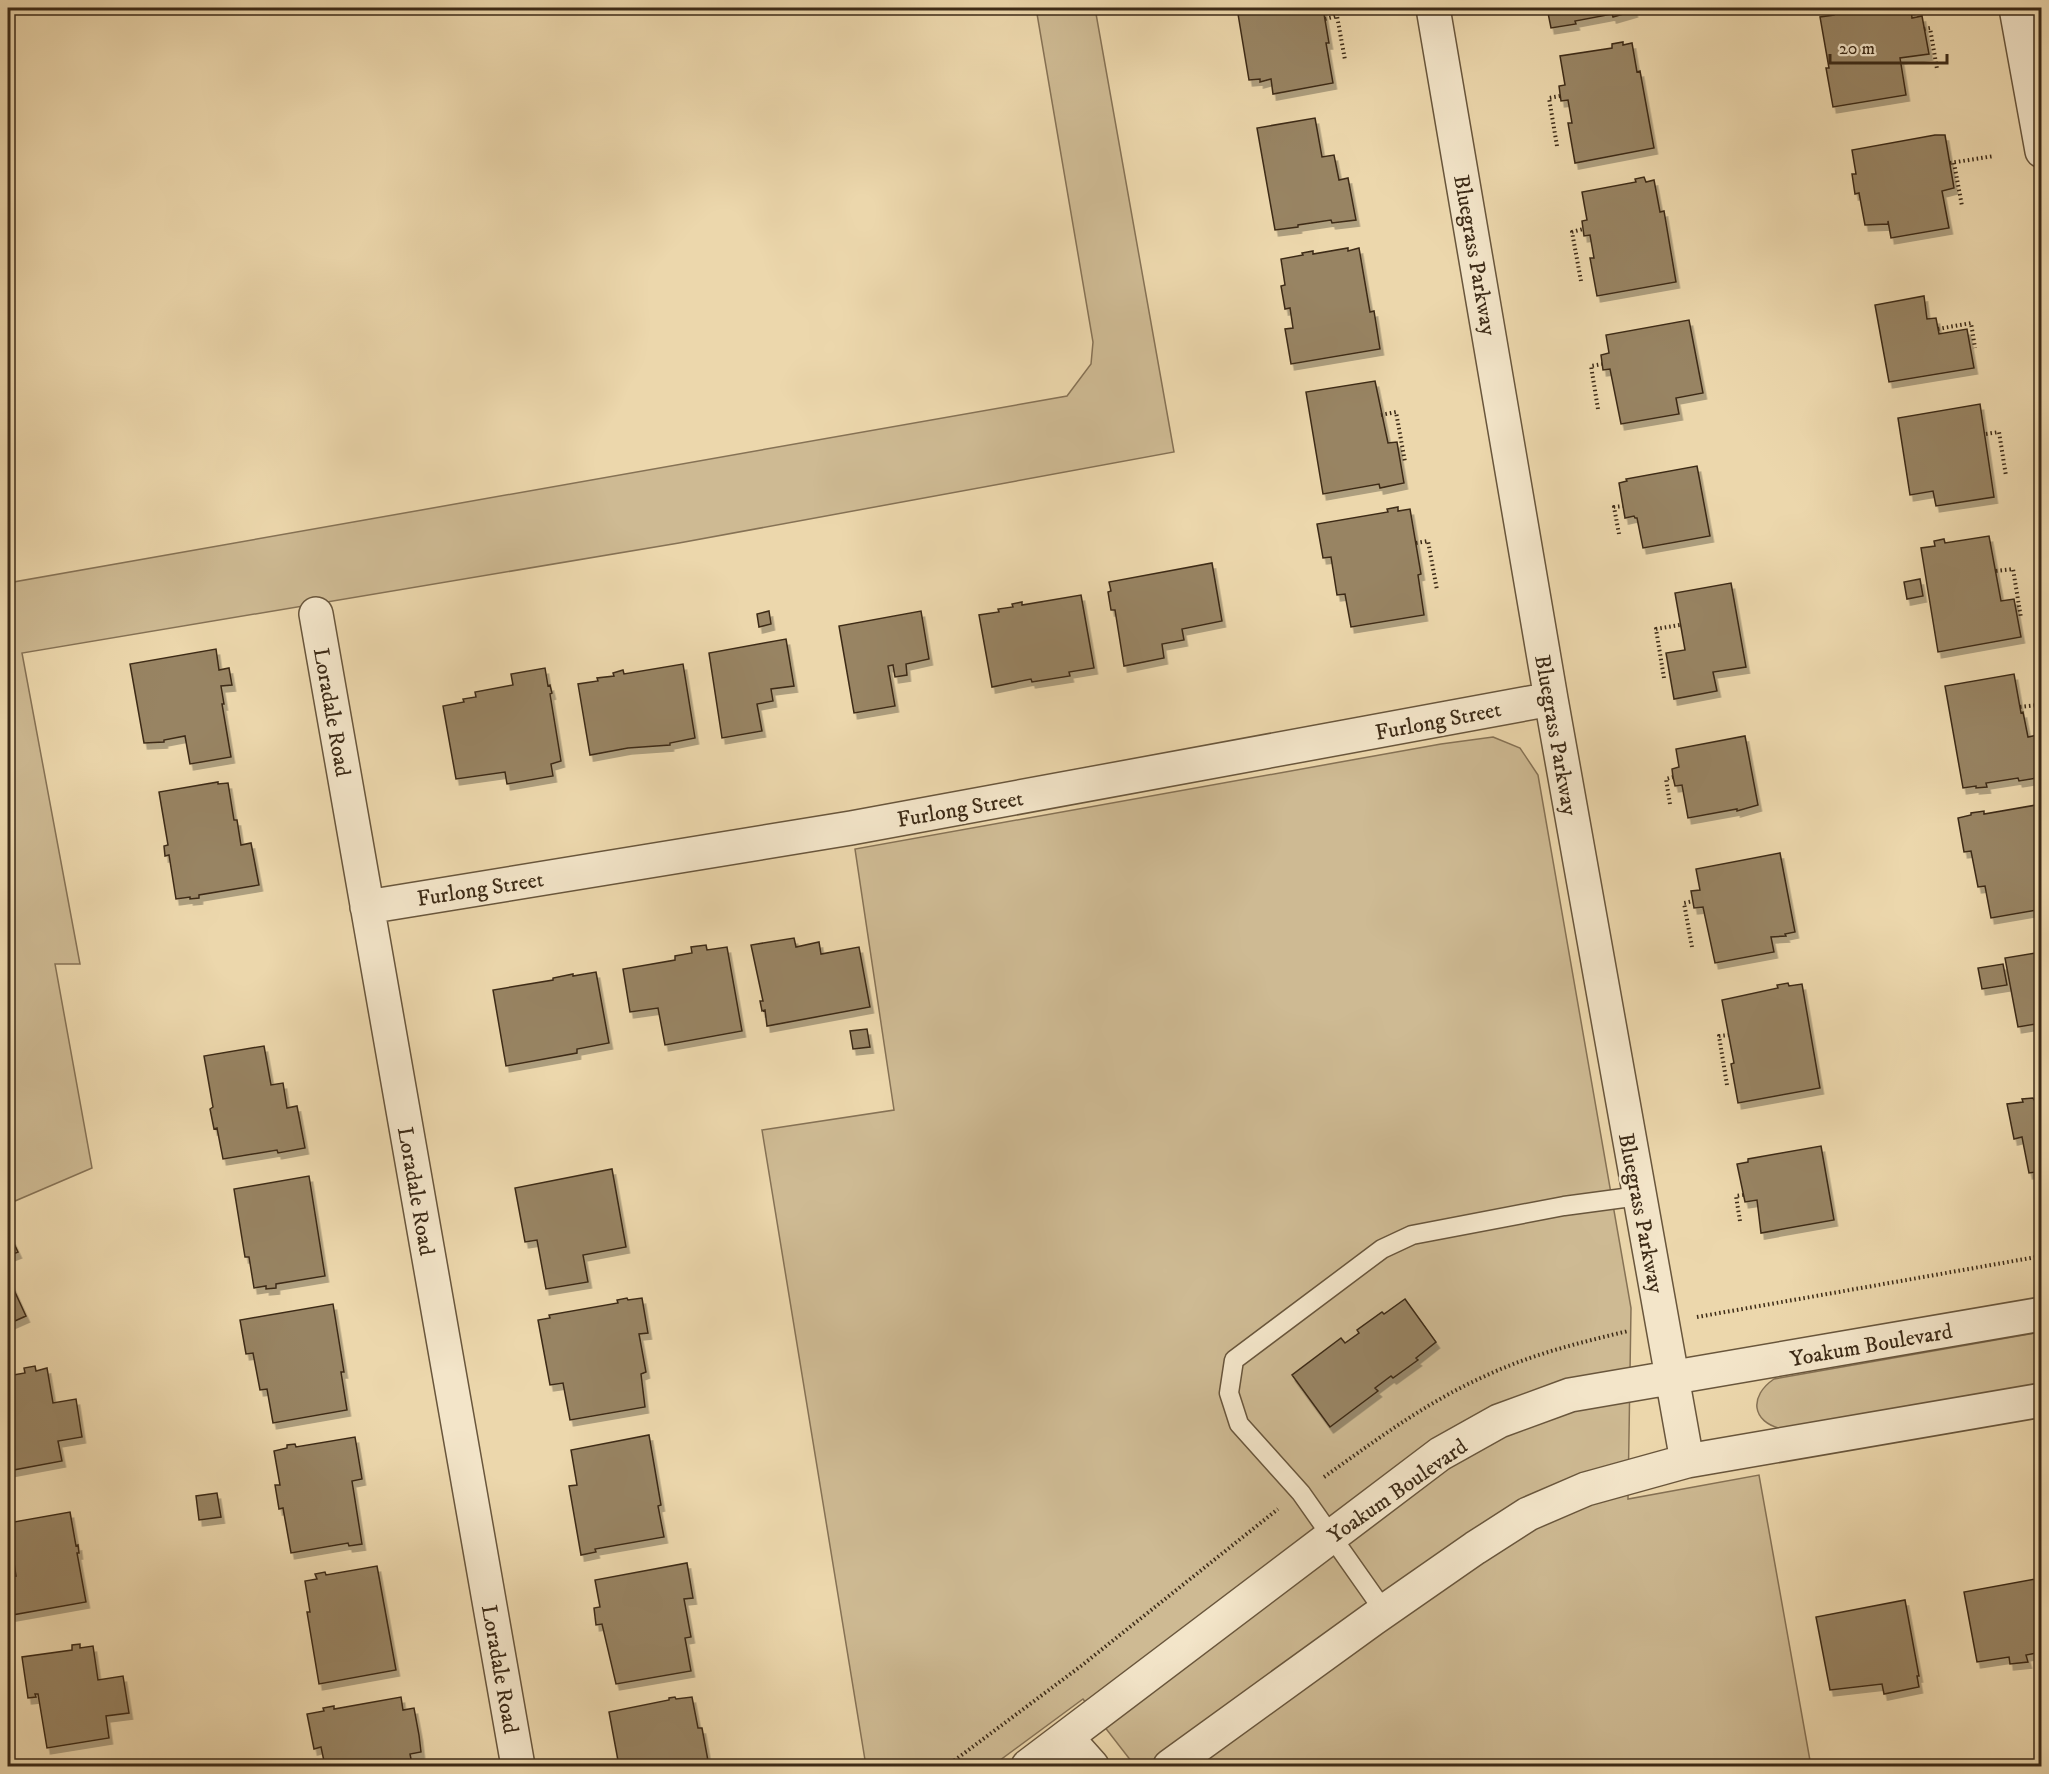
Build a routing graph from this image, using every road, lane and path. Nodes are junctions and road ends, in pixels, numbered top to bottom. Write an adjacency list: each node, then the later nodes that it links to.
1 (1433, 8): 31 (street, Bluegrass Parkway)
2 (2016, 8): 9 (street)
3 (1325, 18): 5 (path)
4 (1924, 29): 6 (path)
5 (1345, 60)
6 (1937, 69)
7 (1560, 96): 8 (path)
8 (1557, 147)
9 (2042, 151)
10 (1994, 156): 11 (path)
11 (1962, 206)
12 (1583, 229): 13 (path)
13 (1581, 281)
14 (1938, 329): 15 (path)
15 (1975, 348)
16 (1602, 364): 17 (path)
17 (1598, 409)
18 (1381, 415): 20 (path)
19 (1986, 434): 21 (path)
20 (1405, 462)
21 (2006, 476)
22 (1623, 506): 23 (path)
23 (1619, 534)
24 (1416, 543): 26 (path)
25 (1996, 571): 28 (path)
26 (1437, 591)
27 (316, 615): 37 (street, Loradale Road)
28 (2021, 618)
29 (1680, 625): 30 (path)
30 (1664, 678)
31 (1551, 699): 37 (street, Furlong Street); 42 (street, Bluegrass Parkway)
32 (2020, 707): 33 (path)
33 (2042, 724)
34 (1673, 777): 35 (path)
35 (1670, 804)
36 (1693, 901): 38 (path)
37 (367, 907): 54 (street, Loradale Road)
38 (1692, 947)
39 (1729, 1035): 40 (path)
40 (1727, 1085)
41 (1743, 1195): 43 (path)
42 (1639, 1196): 47 (street, Bluegrass Parkway); 51 (lane)
43 (1740, 1221)
44 (2042, 1256): 46 (path)
45 (2042, 1314): 47 (street, Yoakum Boulevard)
46 (1694, 1317)
47 (1672, 1378): 49 (street, Bluegrass Parkway); 51 (street, Yoakum Boulevard)
48 (2042, 1400): 49 (street)
49 (1687, 1461): 52 (street)
50 (1286, 1502): 55 (path)
51 (1331, 1536): 52 (lane); 53 (street, Yoakum Boulevard)
52 (1384, 1611): 58 (street)
53 (1067, 1738): 56 (street, Yoakum Boulevard); 57 (street)
54 (518, 1767)
55 (947, 1767)
56 (1028, 1767)
57 (1092, 1767)
58 (1170, 1767)

